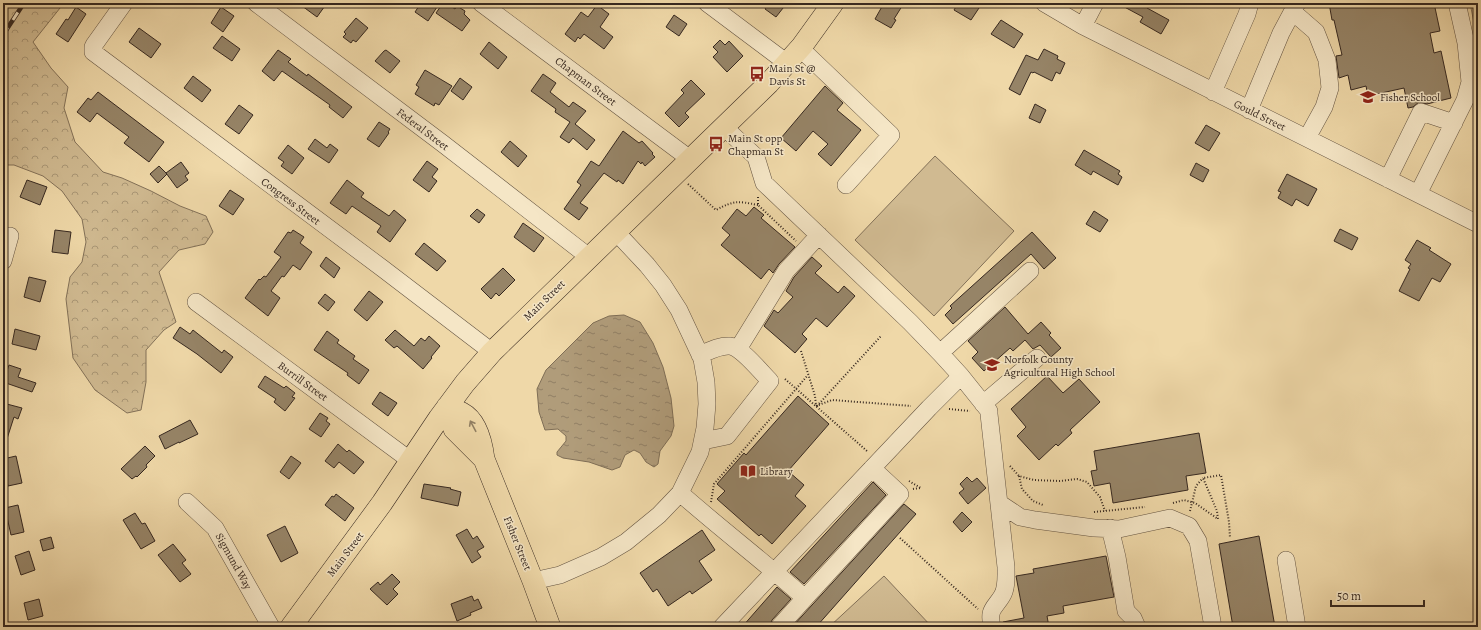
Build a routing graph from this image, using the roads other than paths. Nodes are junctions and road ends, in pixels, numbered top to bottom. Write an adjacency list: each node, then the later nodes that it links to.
1 (124, 3): 31 (street, Congress Street)
2 (256, 3): 26 (street, Federal Street)
3 (481, 3): 18 (street, Chapman Street)
4 (707, 3): 12 (street)
5 (833, 3): 12 (main road, Main Street)
6 (1044, 3): 11 (street, Gould Street)
7 (1095, 3): 11 (street)
8 (1250, 3): 13 (street)
9 (1457, 3): 15 (street)
10 (1295, 7): 14 (street); 17 (street)
11 (1083, 26): 13 (street, Gould Street)
12 (794, 56): 16 (main road, Main Street); 20 (street)
13 (1213, 92): 14 (street, Gould Street)
14 (1249, 110): 17 (street, Gould Street)
15 (1454, 123): 19 (street); 21 (street)
16 (724, 127): 18 (main road, Main Street); 24 (street)
17 (1307, 138): 19 (street, Gould Street)
18 (690, 159): 23 (main road, Main Street)
19 (1388, 179): 21 (street, Gould Street)
20 (846, 186)
21 (1418, 194): 22 (street, Gould Street)
22 (1478, 224)
23 (616, 232): 26 (main road, Main Street); 33 (street)
24 (819, 235): 30 (street); 32 (street)
25 (10, 236): 27 (street)
26 (589, 257): 31 (main road, Main Street)
27 (3, 261)
28 (1030, 271): 32 (street)
29 (196, 302): 40 (street, Burrill Street)
30 (738, 349): 33 (street); 38 (street)
31 (492, 352): 36 (main road, Main Street)
32 (940, 353): 35 (street)
33 (700, 354): 38 (street)
34 (1037, 358): 37 (street)
35 (961, 376): 37 (street); 39 (street)
36 (447, 408): 40 (main road, Main Street); 47 (main road, Fisher Street)
37 (978, 408): 43 (street)
38 (703, 441): 41 (street)
39 (870, 460): 46 (street); 48 (street)
40 (411, 461): 51 (main road, Main Street)
41 (680, 493): 46 (street); 47 (street)
42 (187, 502): 50 (street, Sigmund Way)
43 (999, 503): 44 (street); 49 (street)
44 (1110, 528): 55 (street); 56 (street)
45 (1286, 560): 57 (street)
46 (774, 571): 48 (street); 53 (street)
47 (533, 582): 52 (main road, Fisher Street)
48 (805, 598): 54 (street)
49 (991, 624)
50 (271, 627)
51 (291, 627)
52 (550, 627)
53 (722, 627)
54 (779, 627)
55 (1136, 627)
56 (1213, 627)
57 (1297, 627)

